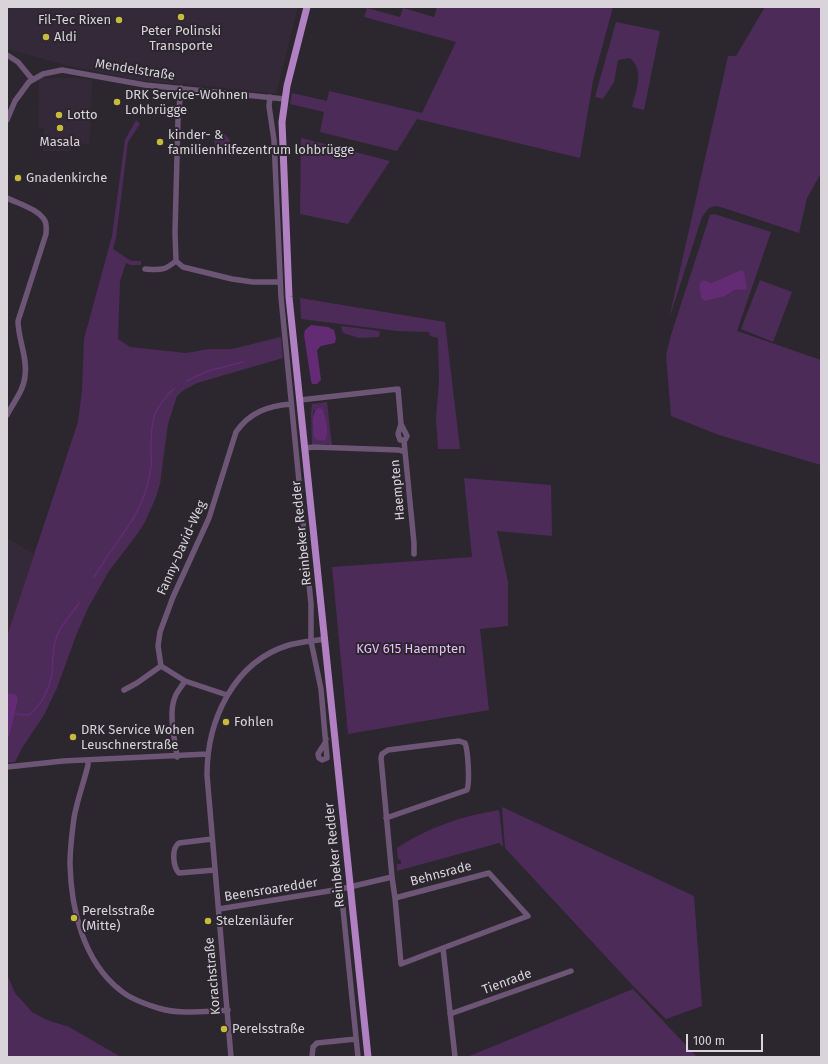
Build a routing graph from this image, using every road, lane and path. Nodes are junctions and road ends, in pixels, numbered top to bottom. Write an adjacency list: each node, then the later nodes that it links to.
1 (307, 7): 6 (main road, Reinbeker Redder)
2 (7, 55): 3 (street)
3 (32, 79): 4 (street, Mendelstraße); 7 (street, Mendelstraße)
4 (181, 88): 5 (street, Mendelstraße); 9 (street)
5 (270, 97): 6 (street, Mendelstraße); 11 (street, Reinbeker Redder)
6 (285, 99): 12 (main road, Reinbeker Redder)
7 (7, 120)
8 (7, 198): 14 (street)
9 (176, 261): 10 (street); 11 (street)
10 (144, 269)
11 (280, 282): 13 (street, Reinbeker Redder)
12 (300, 400): 15 (street); 17 (main road, Reinbeker Redder)
13 (292, 404): 21 (street, Reinbeker Redder); 22 (street, Fanny-David-Weg)
14 (7, 415)
15 (401, 424): 16 (street); 16 (street)
16 (404, 440): 18 (street)
17 (305, 448): 18 (street, Haempten); 20 (main road, Reinbeker Redder)
18 (405, 452): 19 (street, Haempten)
19 (414, 554)
20 (325, 640): 21 (street, Korachstraße); 35 (main road, Reinbeker Redder)
21 (311, 641): 25 (street, Korachstraße); 26 (street, Reinbeker Redder)
22 (161, 666): 23 (street); 24 (street)
23 (185, 681): 25 (street); 28 (street)
24 (124, 690)
25 (227, 695): 27 (street, Korachstraße)
26 (326, 739)
27 (207, 754): 28 (street); 32 (street, Korachstraße)
28 (177, 757): 29 (street)
29 (88, 760): 30 (street); 41 (street)
30 (7, 767)
31 (386, 818): 31 (street); 34 (street)
32 (212, 839): 33 (street, Korachstraße); 33 (street)
33 (215, 870): 38 (street, Korachstraße)
34 (392, 877): 35 (street, Behnsrade); 37 (street, Behnsrade)
35 (350, 887): 36 (street, Beensroaredder); 47 (main road, Reinbeker Redder)
36 (341, 889): 38 (street, Beensroaredder); 43 (street, Reinbeker Redder)
37 (394, 898): 39 (street, Behnsrade); 39 (street, Behnsrade)
38 (219, 909): 41 (street, Korachstraße)
39 (443, 948): 42 (street)
40 (571, 971): 42 (street, Tienrade)
41 (228, 1010): 44 (street, Korachstraße)
42 (450, 1014): 48 (street)
43 (356, 1039): 45 (street); 46 (street, Reinbeker Redder)
44 (231, 1057)
45 (312, 1057)
46 (358, 1057)
47 (368, 1057)
48 (455, 1057)

